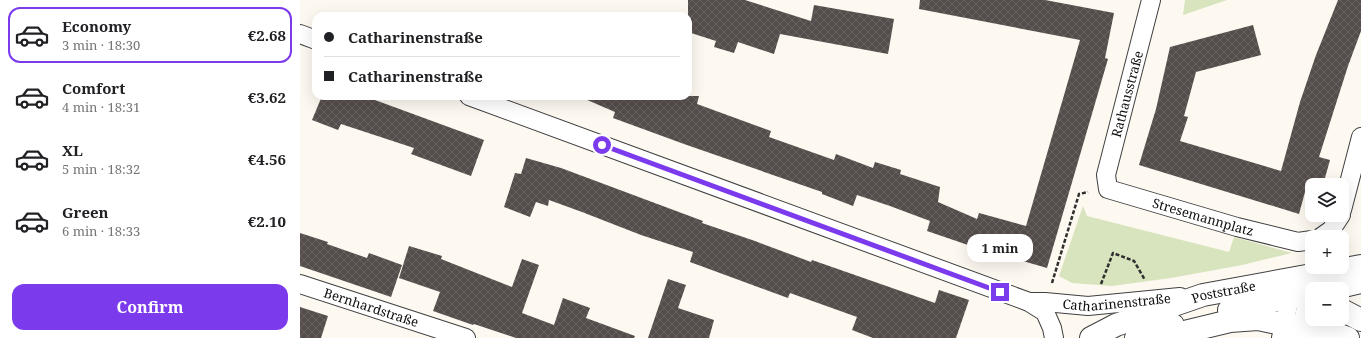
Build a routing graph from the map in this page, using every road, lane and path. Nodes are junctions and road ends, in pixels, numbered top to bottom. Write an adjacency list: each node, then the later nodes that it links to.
1 (1151, 0): 7 (street, Rathausstraße)
2 (300, 34): 3 (street)
3 (312, 38)
4 (480, 100): 21 (street, Catharinenstraße)
5 (1361, 137): 6 (street)
6 (1349, 183)
7 (1108, 189): 8 (street, Stresemannplatz); 15 (path)
8 (1305, 241)
9 (1361, 266): 10 (street, Poststraße)
10 (1326, 282)
11 (1361, 282): 13 (street)
12 (300, 284): 25 (street, Bernhardstraße)
13 (1349, 285)
14 (1149, 286): 16 (path)
15 (1051, 287)
16 (1100, 287)
17 (1305, 291): 20 (street, Poststraße)
18 (1305, 291): 28 (street, Poststraße)
19 (1305, 294): 24 (street)
20 (1203, 295): 21 (street, Catharinenstraße); 27 (street, Poststraße)
21 (1029, 302): 26 (street, Catharinenstraße)
22 (1349, 314): 23 (street)
23 (1361, 320)
24 (1291, 332): 29 (street); 30 (street)
25 (466, 338)
26 (1054, 338)
27 (1091, 338)
28 (1136, 338)
29 (1160, 338)
30 (1348, 338)

